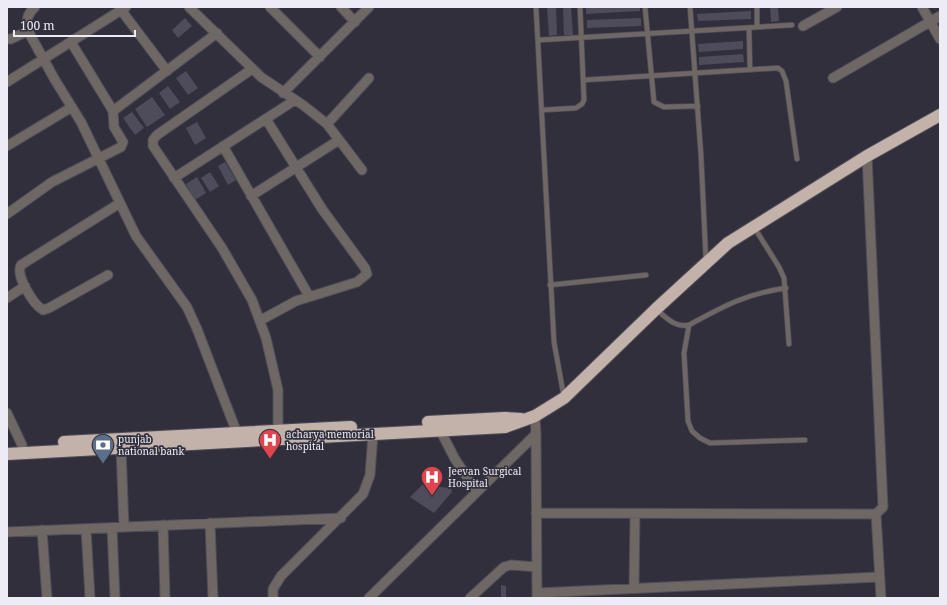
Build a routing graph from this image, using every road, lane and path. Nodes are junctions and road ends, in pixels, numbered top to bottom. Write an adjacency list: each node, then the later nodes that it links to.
1 (35, 7): 22 (street)
2 (190, 7): 23 (street)
3 (270, 7): 30 (street)
4 (341, 7): 15 (street)
5 (369, 7): 15 (street)
6 (536, 7): 28 (lane)
7 (580, 7): 25 (lane)
8 (645, 7): 24 (lane)
9 (690, 7): 21 (lane)
10 (757, 7): 19 (lane)
11 (837, 7): 18 (street)
12 (922, 7): 16 (street)
13 (124, 8): 29 (street); 34 (street)
14 (940, 16): 16 (street)
15 (355, 22): 30 (street)
16 (930, 22): 27 (street); 38 (street)
17 (792, 25): 19 (lane)
18 (803, 26)
19 (757, 27): 20 (lane)
20 (749, 28): 21 (lane); 33 (lane)
21 (691, 30): 24 (lane); 35 (lane)
22 (28, 31): 26 (street); 31 (street)
23 (217, 33): 32 (street); 34 (street)
24 (648, 33): 25 (lane); 36 (lane)
25 (582, 37): 28 (lane); 39 (lane)
26 (7, 39)
27 (940, 39)
28 (539, 40): 45 (lane)
29 (71, 42): 31 (street); 46 (street)
30 (320, 56): 41 (street)
31 (43, 60): 40 (street); 44 (street)
32 (252, 69): 41 (street); 58 (street)
33 (750, 70): 35 (lane); 55 (lane)
34 (167, 71): 46 (street)
35 (695, 72): 36 (lane); 43 (lane)
36 (650, 76): 39 (lane); 43 (lane)
37 (369, 78): 49 (street)
38 (833, 78)
39 (584, 80): 45 (lane)
40 (7, 82)
41 (283, 93): 42 (street)
42 (295, 100): 48 (street); 49 (street)
43 (698, 106): 63 (lane)
44 (72, 107): 51 (street); 54 (street)
45 (543, 110): 67 (lane)
46 (113, 111): 54 (street)
47 (940, 115): 53 (highway)
48 (266, 119): 52 (street); 56 (street)
49 (327, 124): 50 (street)
50 (339, 140): 56 (street); 57 (street)
51 (7, 146)
52 (222, 146): 58 (street); 59 (street)
53 (867, 156): 62 (highway); 91 (street)
54 (99, 158): 60 (street); 61 (street)
55 (797, 159)
56 (296, 168): 59 (street); 69 (street)
57 (362, 170)
58 (174, 178): 72 (street)
59 (252, 196): 69 (street)
60 (120, 203): 66 (street); 80 (street)
61 (7, 214)
62 (753, 226): 63 (highway); 68 (lane)
63 (706, 261): 71 (highway)
64 (108, 275): 66 (street)
65 (646, 275): 67 (lane)
66 (25, 286): 70 (street)
67 (550, 286): 75 (lane)
68 (786, 288): 73 (lane); 74 (lane)
69 (309, 296): 72 (street)
70 (7, 298)
71 (656, 308): 73 (lane); 75 (highway)
72 (261, 320): 79 (street)
73 (689, 325): 83 (lane)
74 (789, 344)
75 (564, 398): 77 (highway)
76 (7, 412): 84 (street)
77 (530, 418): 78 (highway); 79 (highway); 82 (street)
78 (440, 430): 81 (highway); 88 (street)
79 (278, 431): 80 (highway)
80 (237, 433): 84 (highway)
81 (373, 434): 86 (highway); 92 (street)
82 (536, 434): 88 (street); 89 (street)
83 (805, 440)
84 (22, 444): 85 (highway)
85 (7, 445)
86 (121, 447): 87 (highway); 95 (street)
87 (7, 454)
88 (477, 492): 111 (street)
89 (536, 513): 90 (street); 100 (street)
90 (634, 514): 91 (street); 102 (street)
91 (876, 514): 101 (street)
92 (341, 518): 93 (street); 110 (street)
93 (210, 523): 94 (street); 109 (street)
94 (163, 525): 95 (street); 108 (street)
95 (124, 527): 97 (street)
96 (86, 528): 97 (street); 98 (street); 106 (street)
97 (112, 528): 107 (street)
98 (42, 530): 99 (street); 105 (street)
99 (7, 532)
100 (537, 566): 103 (street); 104 (street)
101 (879, 577): 102 (street); 112 (street)
102 (634, 588): 103 (street)
103 (537, 595)
104 (473, 596)
105 (47, 598)
106 (90, 598)
107 (115, 598)
108 (165, 598)
109 (213, 598)
110 (273, 598)
111 (369, 598)
112 (881, 598)

